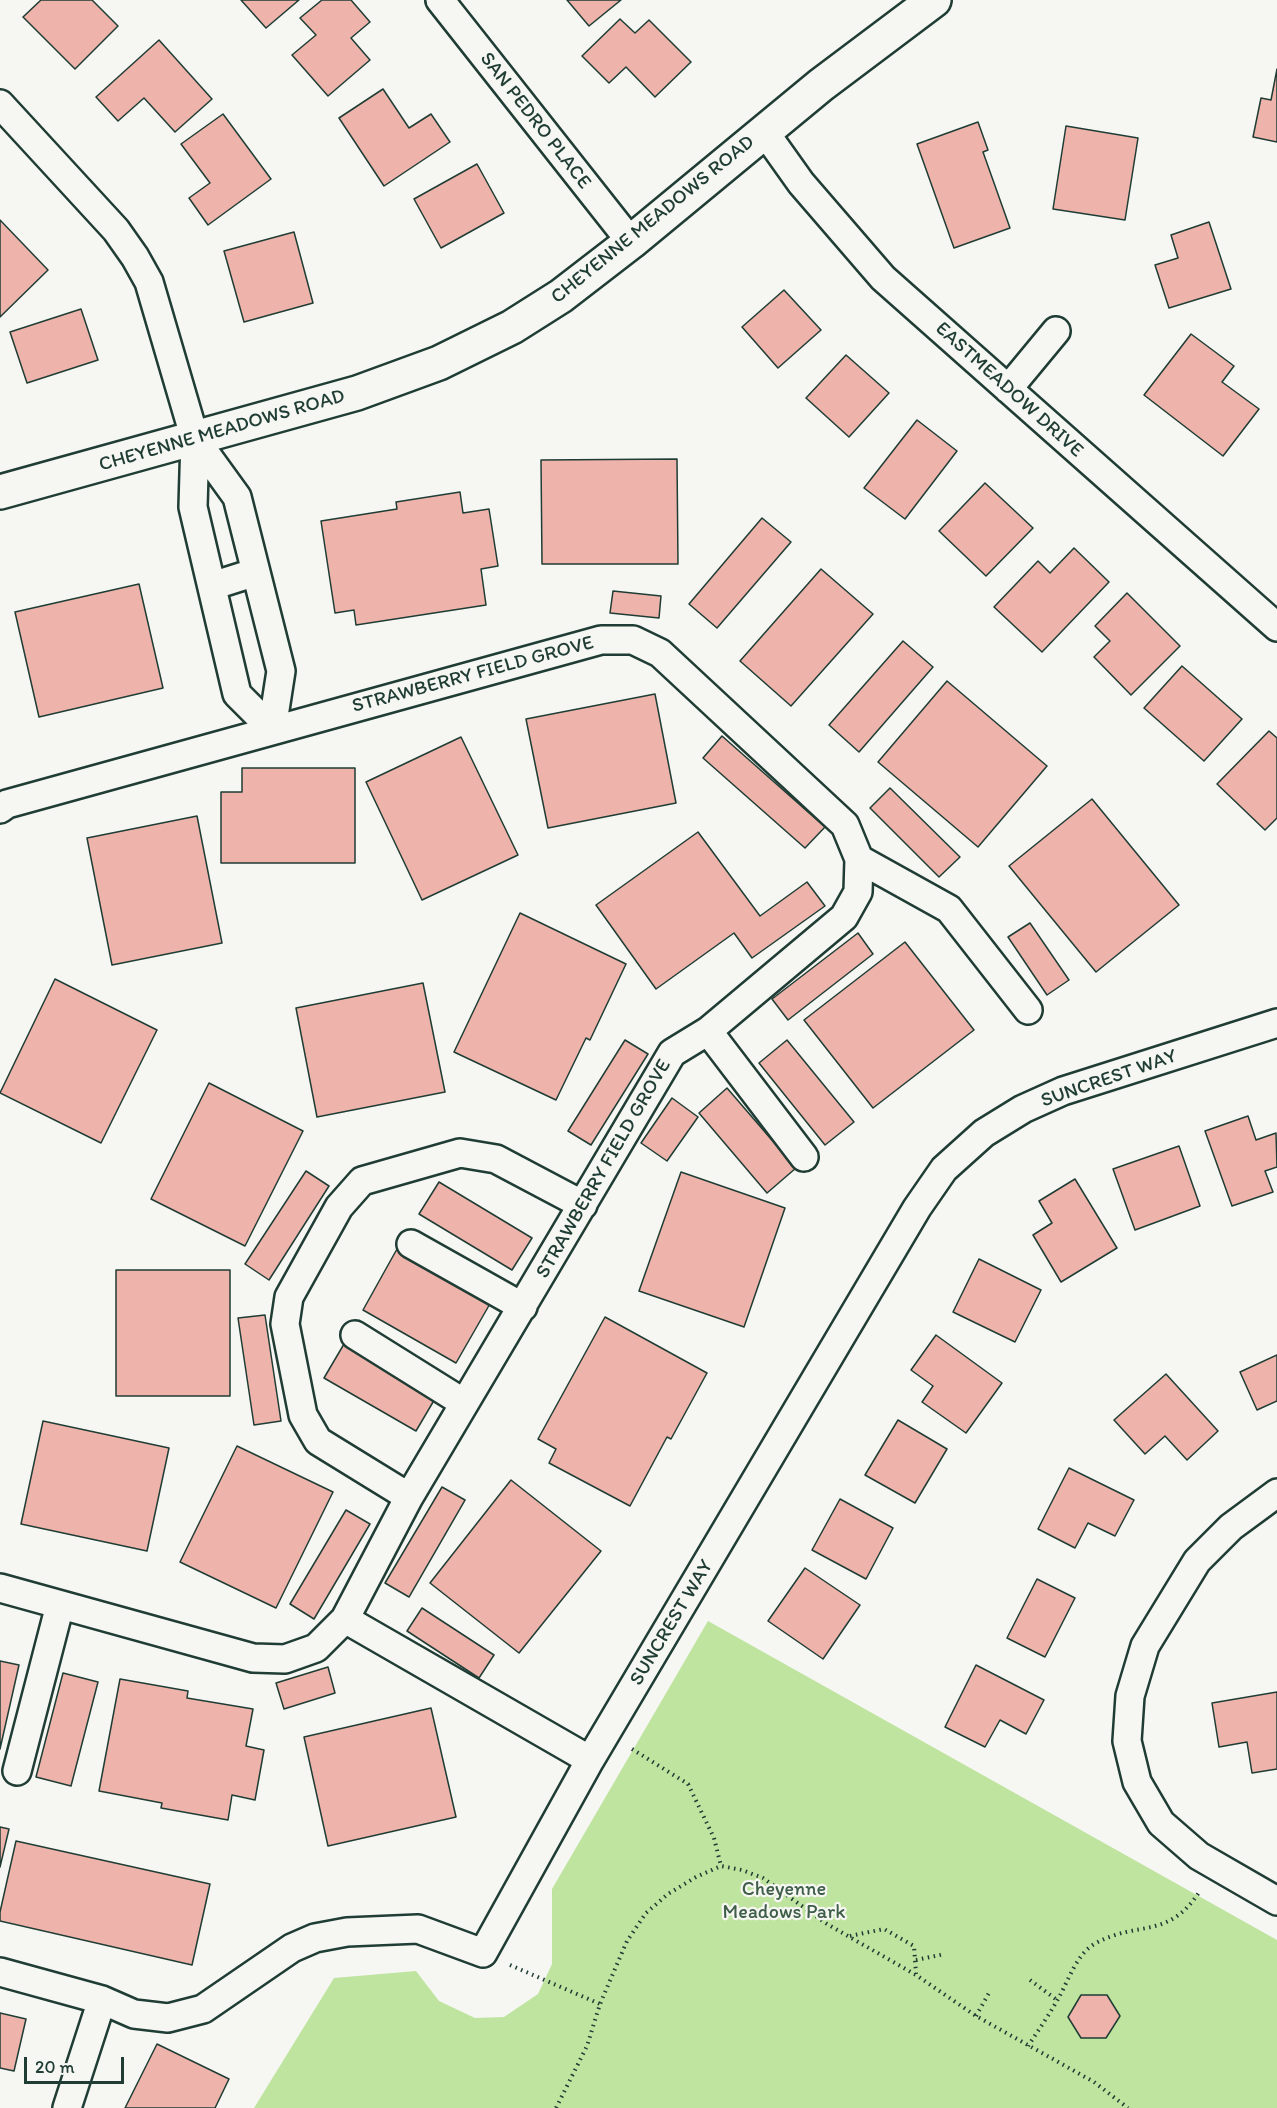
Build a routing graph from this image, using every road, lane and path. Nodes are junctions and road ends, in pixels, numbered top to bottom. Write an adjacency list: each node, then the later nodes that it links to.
1 (440, 0): 5 (street, SAN PEDRO PLACE)
2 (934, 0): 4 (main road, CHEYENNE MEADOWS ROAD)
3 (0, 104): 8 (street)
4 (764, 131): 5 (main road, CHEYENNE MEADOWS ROAD); 7 (street, EASTMEADOW DRIVE)
5 (631, 242): 8 (main road, CHEYENNE MEADOWS ROAD)
6 (1056, 331): 7 (street)
7 (1008, 389): 12 (street, EASTMEADOW DRIVE)
8 (195, 439): 9 (main road, CHEYENNE MEADOWS ROAD); 10 (street); 11 (street)
9 (0, 492)
10 (256, 573): 11 (street); 13 (street)
11 (212, 586): 13 (street)
12 (1277, 627)
13 (272, 729): 14 (street, STRAWBERRY FIELD GROVE); 15 (street, STRAWBERRY FIELD GROVE)
14 (0, 809)
15 (860, 860): 16 (street); 18 (street, STRAWBERRY FIELD GROVE)
16 (1028, 1010)
17 (1277, 1023): 30 (street, SUNCREST WAY)
18 (708, 1031): 19 (street); 20 (street, STRAWBERRY FIELD GROVE)
19 (804, 1157)
20 (583, 1205): 22 (street, STRAWBERRY FIELD GROVE); 26 (street)
21 (411, 1244): 22 (street)
22 (523, 1307): 24 (street, STRAWBERRY FIELD GROVE)
23 (355, 1335): 24 (street)
24 (464, 1403): 26 (street, STRAWBERRY FIELD GROVE)
25 (1277, 1493): 34 (street)
26 (409, 1497): 29 (street, STRAWBERRY FIELD GROVE)
27 (0, 1588): 28 (street, STRAWBERRY FIELD GROVE)
28 (60, 1605): 29 (street, STRAWBERRY FIELD GROVE); 32 (street)
29 (345, 1619): 31 (street)
30 (606, 1733): 31 (street, SUNCREST WAY); 33 (path)
31 (590, 1760): 37 (street, SUNCREST WAY)
32 (17, 1771)
33 (721, 1866): 36 (path); 46 (path)
34 (1216, 1866): 35 (street); 45 (path)
35 (1277, 1902)
36 (849, 1937): 39 (path); 41 (path)
37 (483, 1953): 44 (street); 46 (path)
38 (945, 1954): 39 (path)
39 (916, 1960): 41 (path)
40 (0, 1972): 44 (street)
41 (916, 1975): 47 (path)
42 (1029, 1980): 45 (path)
43 (989, 1993): 47 (path)
44 (102, 2000): 49 (street)
45 (1058, 2000): 48 (path)
46 (600, 2004): 50 (path)
47 (976, 2016): 48 (path)
48 (1028, 2046): 51 (path)
49 (67, 2108)
50 (556, 2108)
51 (1128, 2108)

